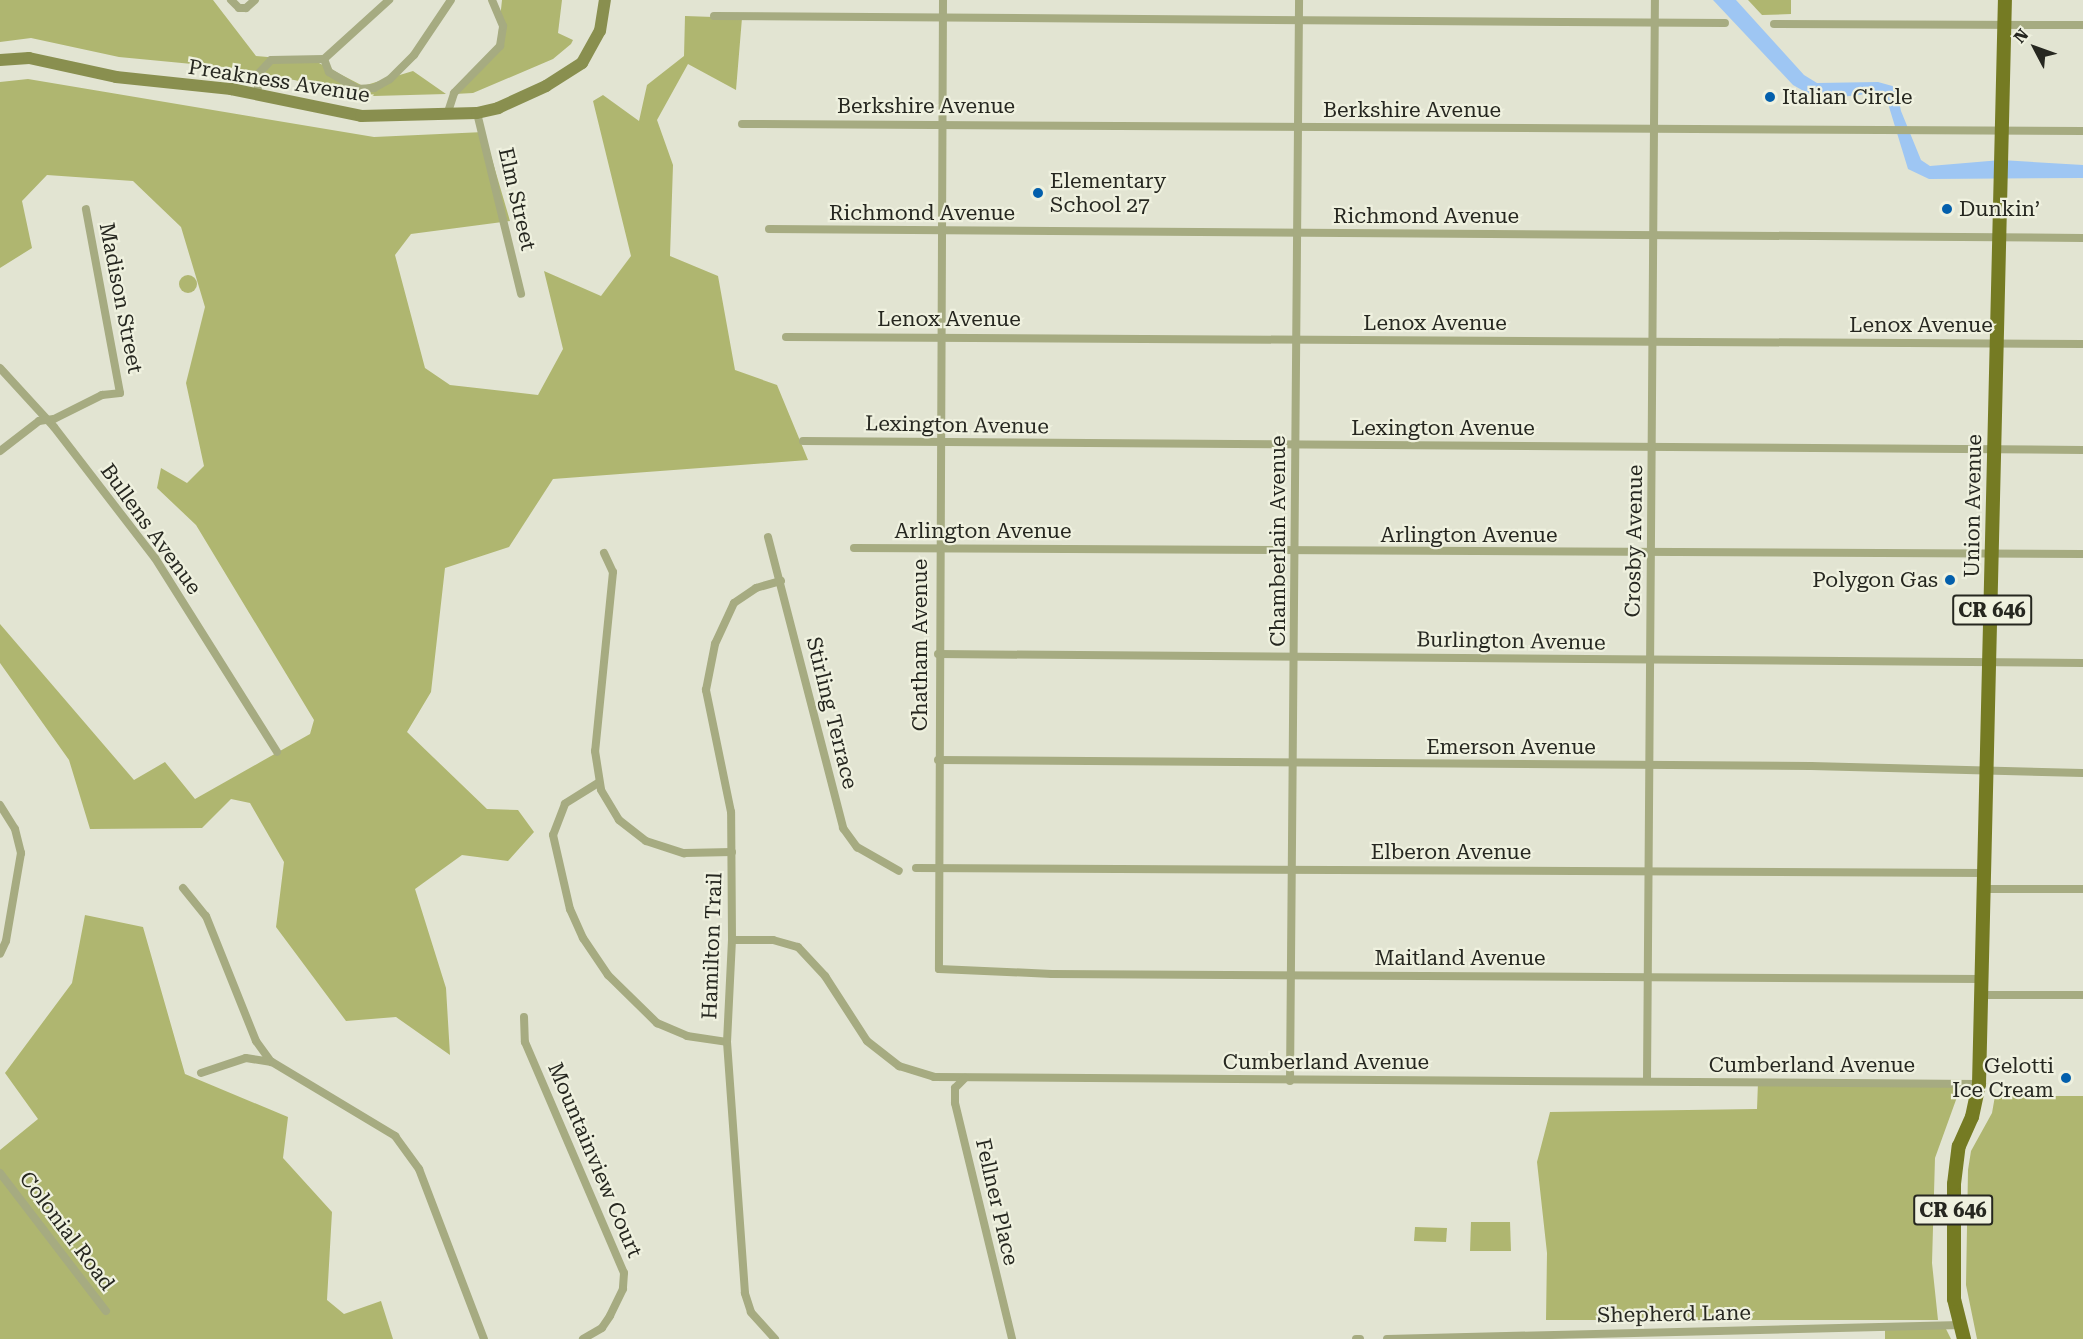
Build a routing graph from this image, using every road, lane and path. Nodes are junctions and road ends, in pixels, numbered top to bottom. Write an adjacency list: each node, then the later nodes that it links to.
1 (231, 0): 2 (street)
2 (255, 0)
3 (389, 0): 19 (street)
4 (451, 0): 19 (street)
5 (492, 0): 23 (street)
6 (605, 0): 22 (main road, Preakness Avenue)
7 (943, 0): 12 (street, Chatham Avenue)
8 (1299, 0): 13 (street, Chamberlain Avenue)
9 (1655, 0): 15 (street, Crosby Avenue)
10 (2005, 0): 17 (main road, Union Avenue / CR 646)
11 (714, 16): 12 (street)
12 (943, 20): 13 (street); 25 (street, Chatham Avenue)
13 (1299, 21): 15 (street); 26 (street, Chamberlain Avenue)
14 (1725, 23): 15 (street)
15 (1655, 24): 27 (street, Crosby Avenue)
16 (1774, 24): 17 (street)
17 (2004, 26): 18 (street); 28 (main road, Union Avenue / CR 646)
18 (2083, 26)
19 (324, 59): 21 (street)
20 (0, 60): 21 (main road, Preakness Avenue)
21 (257, 94): 23 (main road, Preakness Avenue)
22 (477, 113): 23 (main road, Preakness Avenue); 37 (street, Elm Street)
23 (447, 115)
24 (741, 124): 25 (street, Berkshire Avenue)
25 (942, 125): 26 (street, Berkshire Avenue); 32 (street, Chatham Avenue)
26 (1298, 128): 27 (street, Berkshire Avenue); 33 (street, Chamberlain Avenue)
27 (1654, 130): 28 (street, Berkshire Avenue); 34 (street, Crosby Avenue)
28 (2002, 131): 29 (street, Berkshire Avenue); 35 (main road, Union Avenue / CR 646)
29 (2083, 131)
30 (86, 209): 45 (street, Madison Street)
31 (770, 229): 32 (street, Richmond Avenue)
32 (942, 231): 33 (street, Richmond Avenue); 39 (street, Chatham Avenue)
33 (1297, 233): 34 (street, Richmond Avenue); 40 (street, Chamberlain Avenue)
34 (1654, 235): 35 (street, Richmond Avenue); 41 (street, Crosby Avenue)
35 (2000, 238): 36 (street, Richmond Avenue); 42 (main road, Union Avenue / CR 646)
36 (2083, 238)
37 (521, 294)
38 (786, 337): 39 (street, Lenox Avenue)
39 (941, 338): 40 (street, Lenox Avenue); 47 (street, Chatham Avenue)
40 (1297, 340): 41 (street, Lenox Avenue); 48 (street, Chamberlain Avenue)
41 (1653, 342): 42 (street, Lenox Avenue); 49 (street, Crosby Avenue)
42 (1997, 343): 43 (street, Lenox Avenue); 50 (main road, Union Avenue / CR 646)
43 (2083, 344)
44 (0, 368): 45 (street, Bullens Avenue)
45 (46, 420): 52 (street); 67 (street, Bullens Avenue)
46 (803, 441): 47 (street, Lexington Avenue)
47 (940, 442): 48 (street, Lexington Avenue); 55 (street, Chatham Avenue)
48 (1296, 445): 49 (street, Lexington Avenue); 56 (street, Chamberlain Avenue)
49 (1653, 447): 50 (street, Lexington Avenue); 58 (street, Crosby Avenue)
50 (1995, 449): 51 (street, Lexington Avenue); 60 (main road, Union Avenue / CR 646)
51 (2083, 450)
52 (0, 451)
53 (768, 537): 61 (street, Stirling Terrace)
54 (854, 548): 55 (street, Arlington Avenue)
55 (939, 549): 56 (street, Arlington Avenue); 62 (street, Chatham Avenue)
56 (1296, 551): 58 (street, Arlington Avenue); 63 (street, Chamberlain Avenue)
57 (604, 553): 73 (street)
58 (1652, 554): 60 (street, Arlington Avenue); 64 (street, Crosby Avenue)
59 (2083, 554): 60 (street, Arlington Avenue)
60 (1993, 555): 65 (main road, Union Avenue / CR 646)
61 (781, 582): 75 (street, Hamilton Trail); 80 (street, Stirling Terrace)
62 (938, 654): 63 (street, Burlington Avenue); 68 (street, Chatham Avenue)
63 (1295, 657): 64 (street, Burlington Avenue); 69 (street, Chamberlain Avenue)
64 (1651, 660): 65 (street, Burlington Avenue); 70 (street, Crosby Avenue)
65 (1990, 662): 66 (street, Burlington Avenue); 71 (main road, Union Avenue / CR 646)
66 (2083, 663)
67 (277, 752)
68 (938, 760): 69 (street, Emerson Avenue); 76 (street, Chatham Avenue)
69 (1295, 764): 70 (street, Emerson Avenue); 78 (street, Chamberlain Avenue)
70 (1650, 765): 71 (street, Emerson Avenue); 79 (street, Crosby Avenue)
71 (1988, 769): 72 (street, Emerson Avenue); 81 (main road, Union Avenue / CR 646)
72 (2083, 773)
73 (598, 783): 75 (street); 94 (street)
74 (0, 805): 86 (street)
75 (732, 852): 85 (street, Hamilton Trail)
76 (938, 867): 77 (street, Elberon Avenue); 78 (street, Elberon Avenue); 87 (street, Chatham Avenue)
77 (916, 868)
78 (1294, 869): 79 (street, Elberon Avenue); 88 (street, Chamberlain Avenue)
79 (1649, 870): 81 (street, Elberon Avenue); 89 (street, Crosby Avenue)
80 (899, 871)
81 (1986, 873): 83 (main road, Union Avenue / CR 646)
82 (183, 888): 95 (street)
83 (1986, 889): 84 (street); 90 (main road, Union Avenue / CR 646)
84 (2083, 889)
85 (732, 940): 94 (street, Hamilton Trail); 97 (street, Cumberland Avenue)
86 (0, 954)
87 (938, 967): 88 (street, Maitland Avenue)
88 (1293, 975): 89 (street, Maitland Avenue); 98 (street, Chamberlain Avenue)
89 (1648, 977): 90 (street, Maitland Avenue); 99 (street, Crosby Avenue)
90 (1983, 979): 91 (main road, Union Avenue / CR 646)
91 (1983, 995): 92 (street); 100 (main road, Union Avenue / CR 646)
92 (2083, 995)
93 (524, 1017): 105 (street, Mountainview Court)
94 (727, 1042): 106 (street, Hamilton Trail)
95 (272, 1062): 96 (street); 104 (street)
96 (201, 1073)
97 (966, 1078): 98 (street, Cumberland Avenue); 107 (street, Fellner Place)
98 (1290, 1081): 99 (street, Cumberland Avenue)
99 (1647, 1082): 100 (street, Cumberland Avenue)
100 (1979, 1084): 103 (main road, CR 646)
101 (0, 1173): 102 (street, Colonial Road)
102 (106, 1311)
103 (1961, 1325): 108 (street, Shepherd Lane); 109 (main road, CR 646)
104 (484, 1339)
105 (583, 1339)
106 (775, 1339)
107 (1012, 1339)
108 (1387, 1339)
109 (1964, 1339)

